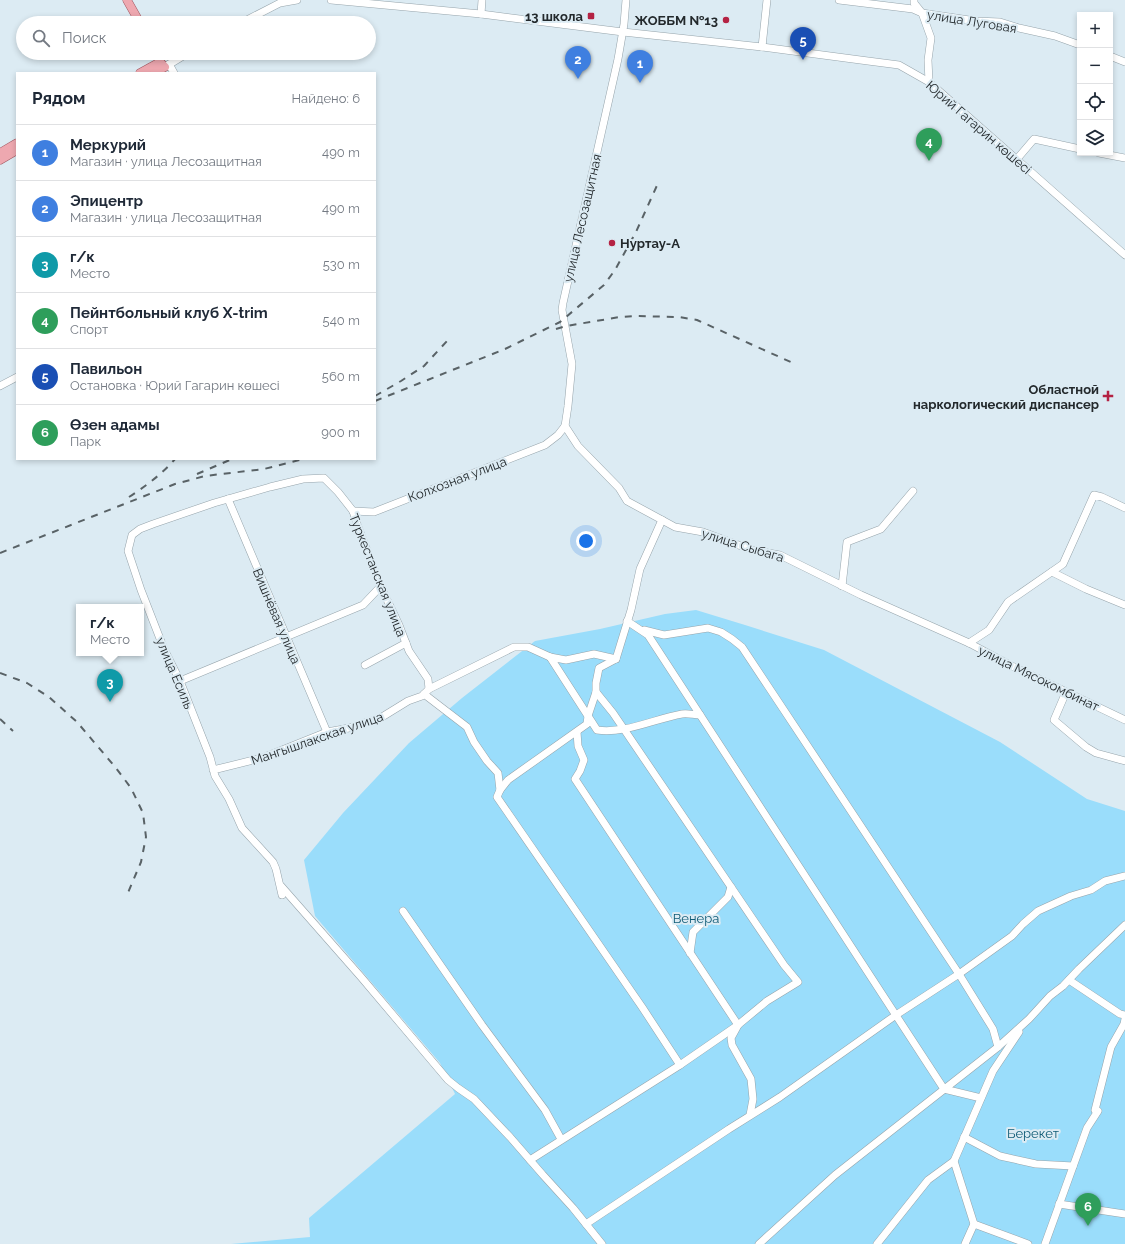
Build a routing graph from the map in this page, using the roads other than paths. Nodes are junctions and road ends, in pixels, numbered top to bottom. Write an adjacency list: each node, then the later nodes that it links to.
1 (127, 0): 13 (main road)
2 (297, 0): 10 (street)
3 (331, 0): 4 (street, Юрий Гагарин көшесі)
4 (343, 0): 12 (street, Юрий Гагарин көшесі)
5 (482, 0): 12 (street)
6 (626, 0): 15 (street, улица Лесозащитная)
7 (768, 0): 17 (street)
8 (839, 0): 11 (street, улица Луговая)
9 (914, 0): 11 (street)
10 (280, 2): 14 (street)
11 (922, 13): 16 (street, улица Луговая); 26 (street)
12 (480, 14): 15 (street, Юрий Гагарин көшесі)
13 (136, 16)
14 (254, 16)
15 (623, 32): 17 (street, Юрий Гагарин көшесі); 38 (street, улица Лесозащитная)
16 (1077, 44)
17 (762, 47): 26 (street, Юрий Гагарин көшесі)
18 (1113, 57): 21 (street)
19 (162, 60): 22 (main road)
20 (173, 60): 22 (street)
21 (1125, 62)
22 (165, 64): 23 (main road); 24 (main road); 25 (street)
23 (143, 72)
24 (155, 72)
25 (173, 72)
26 (930, 82): 33 (street, Юрий Гагарин көшесі)
27 (16, 144): 30 (main road)
28 (1077, 148): 33 (street)
29 (16, 151): 34 (main road)
30 (0, 152)
31 (1113, 156): 32 (street)
32 (1125, 158)
33 (1017, 159): 35 (street, Юрий Гагарин көшесі)
34 (0, 160)
35 (1125, 254)
36 (16, 378): 37 (street)
37 (0, 386)
38 (565, 426): 42 (street, Колхозная улица); 43 (street, улица Сыбага)
39 (913, 491): 46 (street)
40 (228, 499): 42 (street, Туркестанская улица); 50 (street, Вишнёвая улица); 56 (street, улица Есиль)
41 (1125, 508): 44 (street, улица Мясокомбинат)
42 (353, 511): 45 (street, Туркестанская улица)
43 (662, 520): 46 (street, улица Сыбага); 48 (street)
44 (1052, 572): 47 (street); 52 (street, улица Мясокомбинат)
45 (381, 586): 50 (street); 51 (street, Туркестанская улица)
46 (842, 586): 52 (street, улица Сыбага)
47 (1125, 605)
48 (627, 621): 49 (street); 54 (street)
49 (640, 629): 60 (street); 76 (street)
50 (287, 638): 56 (street); 64 (street, Вишнёвая улица)
51 (406, 643): 55 (street); 57 (street, Туркестанская улица)
52 (969, 643): 59 (street, улица Мясокомбинат)
53 (550, 657): 54 (street); 57 (street, Мангышлакская улица); 61 (street)
54 (616, 659): 58 (street)
55 (365, 665)
56 (180, 681): 67 (street, улица Есиль)
57 (426, 691): 64 (street, Мангышлакская улица); 68 (street)
58 (596, 692): 61 (street); 63 (street)
59 (1066, 692): 62 (street, улица Мясокомбинат); 66 (street)
60 (700, 715): 63 (street); 78 (street)
61 (588, 716): 63 (street); 65 (street)
62 (1125, 720)
63 (624, 729): 71 (street)
64 (327, 732): 67 (street, Мангышлакская улица)
65 (577, 732): 68 (street); 75 (street)
66 (1125, 762)
67 (213, 770): 70 (street, улица Есиль)
68 (500, 790): 85 (street)
69 (1125, 876): 76 (street)
70 (280, 884): 72 (street, улица Есиль); 91 (street)
71 (731, 888): 75 (street); 82 (street)
72 (282, 895)
73 (403, 911): 90 (street)
74 (1125, 925): 77 (street)
75 (690, 953): 82 (street)
76 (958, 974): 78 (street); 84 (street)
77 (1068, 980): 79 (street); 81 (street)
78 (896, 1015): 86 (street); 88 (street)
79 (1125, 1015)
80 (1125, 1019): 83 (street)
81 (1025, 1023): 84 (street); 87 (street)
82 (738, 1025): 85 (street); 88 (street)
83 (1122, 1034): 93 (street)
84 (998, 1047): 86 (street)
85 (680, 1065): 90 (street)
86 (944, 1089): 87 (street); 99 (street)
87 (981, 1098): 89 (street)
88 (750, 1115): 96 (street)
89 (964, 1137): 92 (street); 93 (street)
90 (561, 1140): 91 (street)
91 (530, 1160): 96 (street)
92 (954, 1161): 97 (street); 100 (street)
93 (1073, 1166): 94 (street)
94 (1059, 1204): 95 (street); 103 (street)
95 (1125, 1214)
96 (586, 1224): 98 (street)
97 (974, 1224): 101 (street); 102 (street)
98 (602, 1244)
99 (759, 1244)
100 (876, 1244)
101 (965, 1244)
102 (1028, 1244)
103 (1045, 1244)

